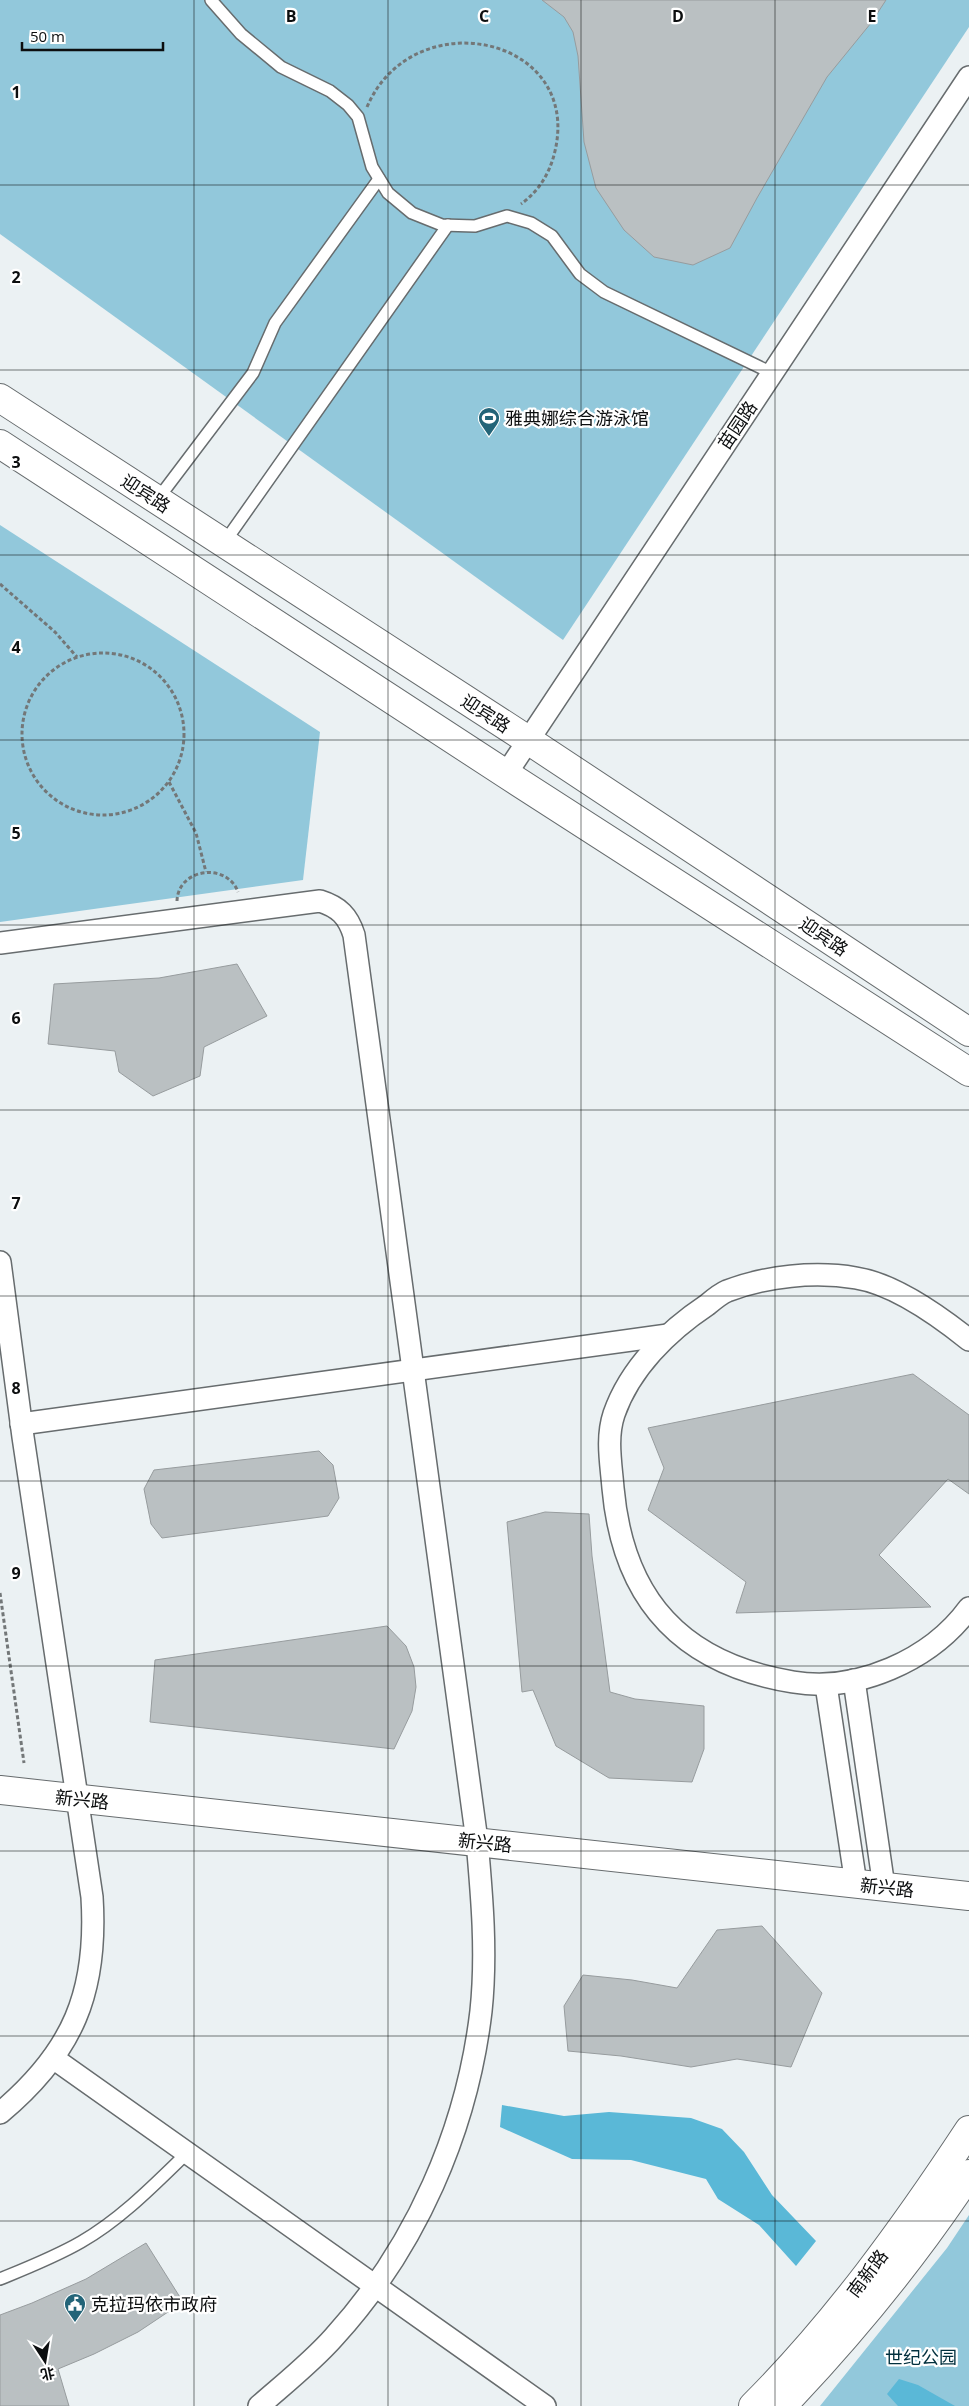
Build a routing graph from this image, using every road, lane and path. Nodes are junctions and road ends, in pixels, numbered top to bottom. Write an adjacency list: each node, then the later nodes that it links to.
1 (211, 0): 5 (lane)
2 (517, 50): 7 (path)
3 (390, 66): 5 (path)
4 (969, 77): 9 (street, 苗园路)
5 (365, 137): 6 (lane)
6 (379, 179): 8 (lane); 12 (lane)
7 (507, 216): 8 (lane); 9 (lane)
8 (448, 225): 13 (lane)
9 (772, 373): 16 (street, 苗园路)
10 (0, 398): 12 (main road, 迎宾路)
11 (0, 444): 17 (main road, 迎宾路)
12 (157, 500): 13 (main road, 迎宾路)
13 (224, 543): 16 (main road, 迎宾路)
14 (0, 584): 15 (path)
15 (77, 657): 18 (path); 18 (path)
16 (528, 740): 17 (street, 苗园路); 23 (main road, 迎宾路)
17 (506, 774): 24 (main road, 迎宾路)
18 (169, 782): 19 (path)
19 (206, 872): 20 (path); 21 (path)
20 (242, 910): 21 (street); 28 (street)
21 (179, 918): 22 (street)
22 (0, 943)
23 (969, 1032)
24 (969, 1072)
25 (0, 1262): 29 (street)
26 (668, 1335): 27 (street); 28 (street); 34 (street)
27 (969, 1340)
28 (412, 1371): 29 (street); 38 (street)
29 (21, 1424): 37 (street)
30 (0, 1593): 32 (path)
31 (969, 1608): 33 (street)
32 (1, 1614): 35 (path)
33 (854, 1680): 34 (street); 40 (street)
34 (826, 1685): 39 (street)
35 (24, 1762)
36 (0, 1790): 37 (main road, 新兴路)
37 (77, 1798): 38 (main road, 新兴路); 42 (street)
38 (477, 1841): 39 (main road, 新兴路); 48 (street)
39 (856, 1884): 40 (main road, 新兴路)
40 (884, 1887): 41 (main road, 新兴路)
41 (969, 1896)
42 (53, 2058): 43 (street); 45 (street)
43 (0, 2113)
44 (969, 2130): 51 (main road, 南新路)
45 (187, 2153): 47 (lane); 48 (street)
46 (969, 2174): 52 (main road, 南新路)
47 (0, 2279)
48 (375, 2285): 49 (street); 50 (street)
49 (259, 2406)
50 (545, 2406)
51 (753, 2406)
52 (782, 2406)

